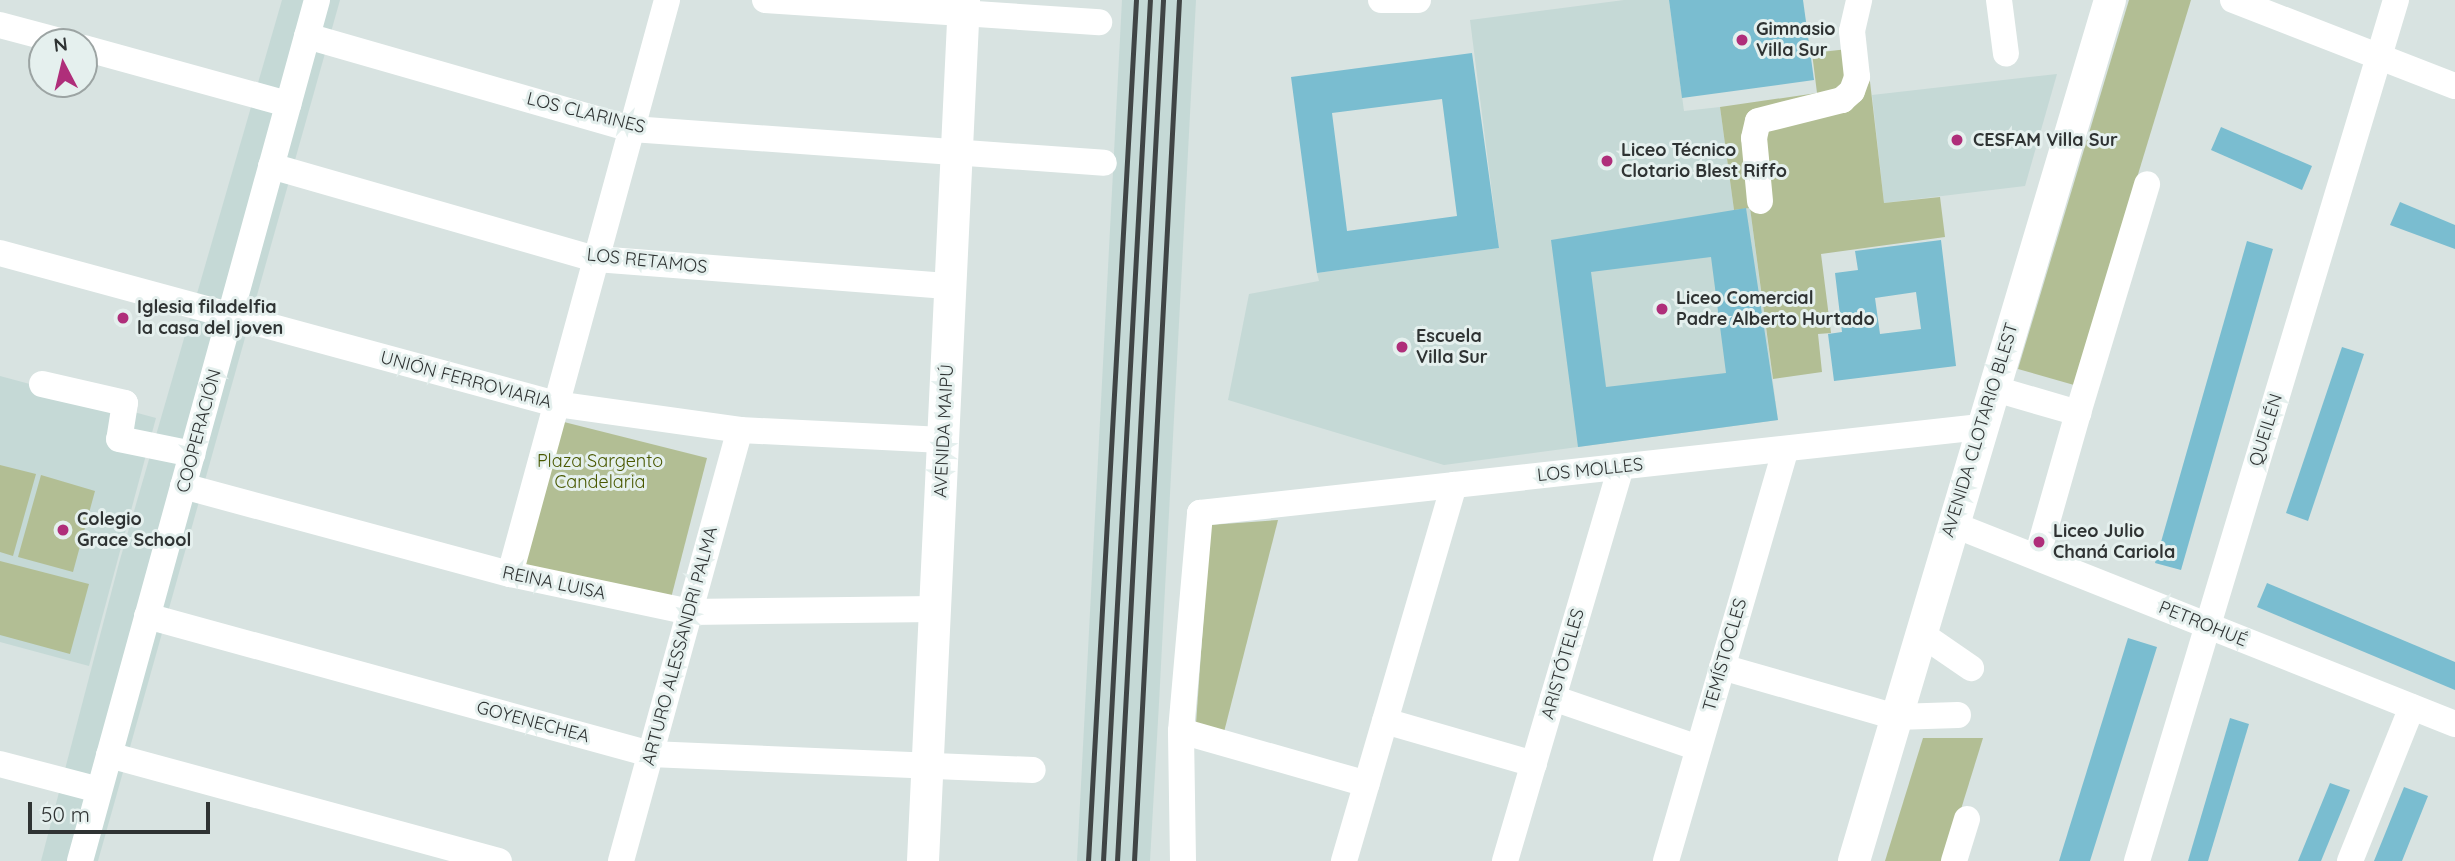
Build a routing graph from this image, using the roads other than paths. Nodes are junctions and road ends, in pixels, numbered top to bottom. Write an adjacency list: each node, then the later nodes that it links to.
1 (317, 0): 15 (street, COOPERACIÓN)
2 (667, 0): 21 (street)
3 (765, 0): 11 (street)
4 (1381, 0): 5 (street)
5 (1418, 0)
6 (1860, 0): 26 (street)
7 (1999, 0): 17 (street)
8 (2110, 0): 32 (main road, AVENIDA CLOTARIO BLEST)
9 (2233, 0): 18 (street)
10 (2396, 0): 18 (street, QUEILÉN)
11 (964, 6): 12 (street); 22 (main road, AVENIDA MAIPÚ)
12 (1099, 22)
13 (0, 24): 14 (street)
14 (28, 32)
15 (307, 36): 20 (street, COOPERACIÓN); 21 (street, LOS CLARINES)
16 (98, 52): 20 (street)
17 (2006, 54)
18 (2379, 56): 19 (street); 49 (street, QUEILÉN)
19 (2455, 86)
20 (288, 103): 24 (street, COOPERACIÓN)
21 (632, 129): 22 (street, LOS CLARINES); 28 (street)
22 (957, 151): 23 (street, LOS CLARINES); 29 (main road, AVENIDA MAIPÚ)
23 (1104, 163)
24 (271, 166): 28 (street, LOS RETAMOS); 30 (street, COOPERACIÓN)
25 (2147, 184): 34 (street)
26 (1760, 201)
27 (0, 253): 30 (street, UNIÓN FERROVIARIA)
28 (596, 259): 29 (street, LOS RETAMOS); 33 (street)
29 (950, 286): 37 (main road, AVENIDA MAIPÚ)
30 (230, 316): 33 (street, UNIÓN FERROVIARIA); 39 (street, COOPERACIÓN)
31 (42, 384): 39 (street)
32 (1992, 388): 34 (street); 35 (main road, AVENIDA CLOTARIO BLEST)
33 (556, 404): 36 (street, UNIÓN FERROVIARIA); 45 (street)
34 (2078, 413): 44 (street)
35 (1980, 427): 38 (street, LOS MOLLES); 43 (main road, AVENIDA CLOTARIO BLEST)
36 (740, 430): 37 (street, UNIÓN FERROVIARIA); 47 (street, ARTURO ALESSANDRI PALMA)
37 (943, 440): 46 (main road, AVENIDA MAIPÚ)
38 (1786, 449): 40 (street, LOS MOLLES); 51 (street, TEMÍSTOCLES)
39 (192, 454): 42 (street, COOPERACIÓN)
40 (1621, 467): 41 (street, LOS MOLLES); 53 (street, ARISTÓTELES)
41 (1454, 485): 57 (street); 59 (street, LOS MOLLES)
42 (183, 486): 45 (street, REINA LUISA); 48 (street, COOPERACIÓN)
43 (1952, 524): 44 (street, PETROHUÉ); 50 (main road, AVENIDA CLOTARIO BLEST)
44 (2037, 557): 49 (street, PETROHUÉ)
45 (510, 575): 47 (street, REINA LUISA)
46 (935, 609): 47 (street, REINA LUISA); 63 (main road, AVENIDA MAIPÚ)
47 (690, 611): 61 (street, ARTURO ALESSANDRI PALMA)
48 (147, 617): 61 (street, GOYENECHEA); 62 (street, COOPERACIÓN)
49 (2208, 626): 54 (street, PETROHUÉ); 80 (street, QUEILÉN)
50 (1920, 633): 52 (street); 56 (main road, AVENIDA CLOTARIO BLEST)
51 (1722, 667): 56 (street); 60 (street, TEMÍSTOCLES)
52 (1971, 668)
53 (1553, 698): 60 (street); 65 (street, ARISTÓTELES)
54 (2412, 707): 58 (street, PETROHUÉ); 81 (street)
55 (1958, 715): 56 (street)
56 (1896, 717): 78 (main road, AVENIDA CLOTARIO BLEST)
57 (1385, 721): 65 (street); 67 (street)
58 (2455, 724)
59 (1181, 731): 67 (street); 74 (street)
60 (1699, 748): 77 (street, TEMÍSTOCLES)
61 (650, 754): 63 (street, GOYENECHEA); 72 (street, ARTURO ALESSANDRI PALMA)
62 (109, 755): 68 (street, COOPERACIÓN); 71 (street)
63 (928, 763): 66 (street, GOYENECHEA); 73 (main road, AVENIDA MAIPÚ)
64 (0, 764): 68 (street)
65 (1534, 764): 76 (street, ARISTÓTELES)
66 (1033, 770)
67 (1367, 784): 75 (street)
68 (99, 790): 70 (street, COOPERACIÓN)
69 (1967, 819): 79 (street)
70 (80, 861)
71 (499, 861)
72 (621, 861)
73 (923, 861)
74 (1183, 861)
75 (1344, 861)
76 (1505, 861)
77 (1666, 861)
78 (1854, 861)
79 (1954, 861)
80 (2137, 861)
81 (2350, 861)

